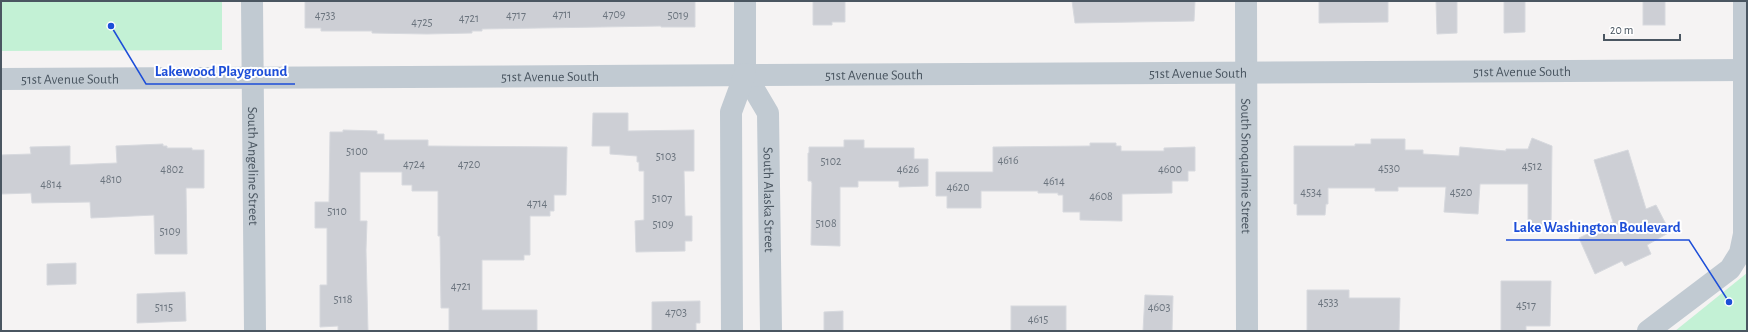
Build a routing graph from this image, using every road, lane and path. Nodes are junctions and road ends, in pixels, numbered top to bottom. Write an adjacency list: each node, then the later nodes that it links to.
1 (252, 1): 8 (street, South Angeline Street)
2 (745, 1): 7 (street)
3 (1246, 1): 6 (street, South Snoqualmie Street)
4 (1744, 1): 5 (street)
5 (1746, 70): 6 (street, 51st Avenue South); 14 (street)
6 (1245, 73): 7 (street, 51st Avenue South); 13 (street, South Snoqualmie Street)
7 (745, 74): 8 (street, 51st Avenue South); 11 (street); 12 (street, South Alaska Street)
8 (252, 78): 9 (street, 51st Avenue South); 10 (street, South Angeline Street)
9 (1, 79)
10 (255, 331)
11 (732, 331)
12 (771, 331)
13 (1246, 331)
14 (1648, 331)

